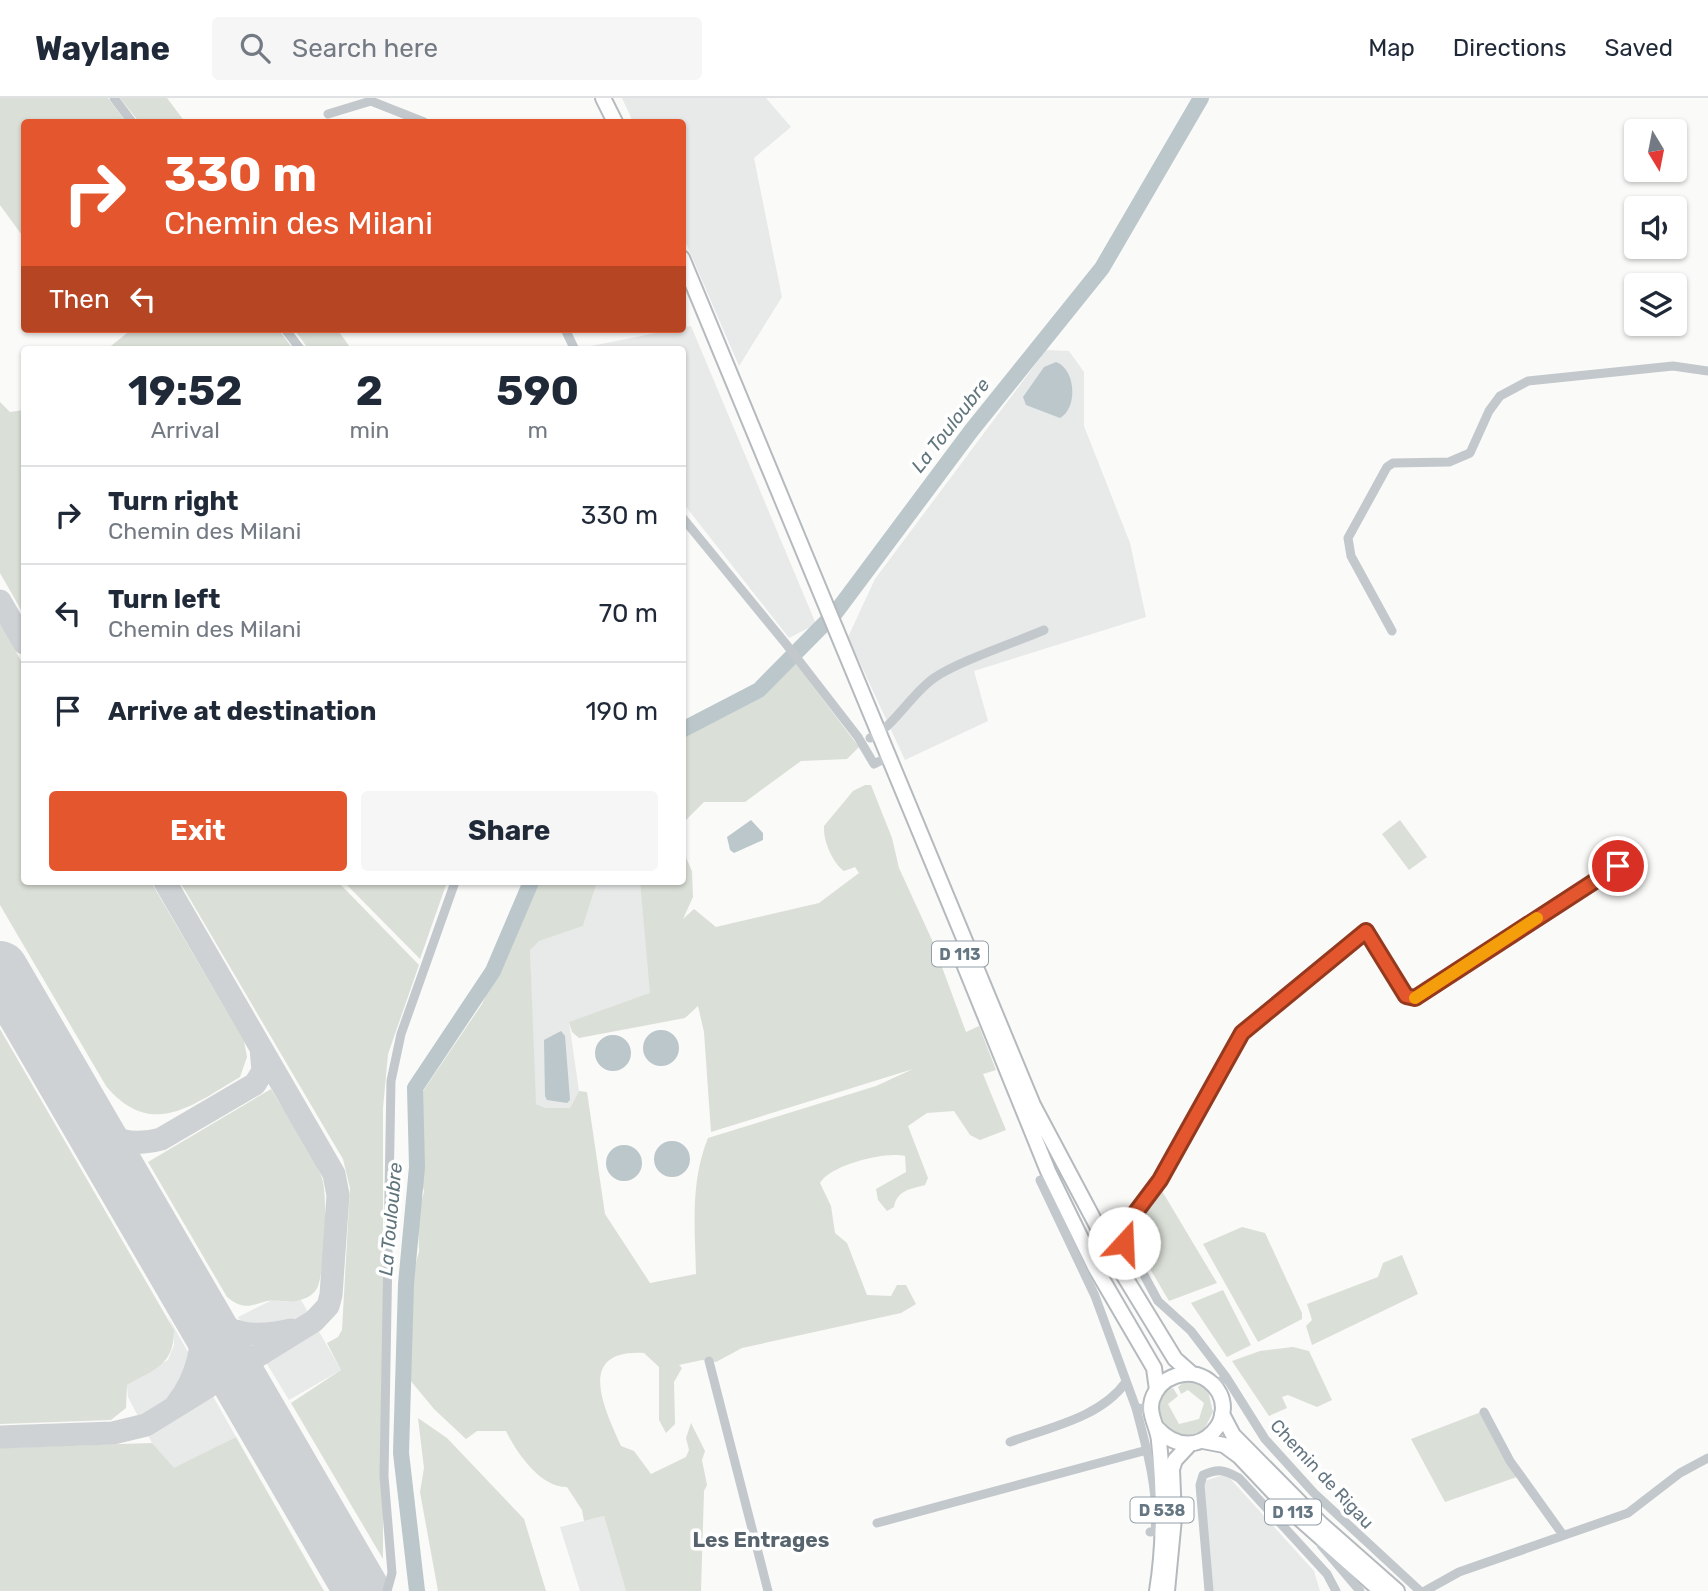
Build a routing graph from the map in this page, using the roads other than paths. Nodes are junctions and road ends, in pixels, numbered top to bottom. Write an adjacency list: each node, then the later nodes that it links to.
1 (114, 98): 5 (street)
2 (603, 98): 7 (main road)
3 (612, 98): 8 (main road)
4 (328, 114): 6 (street)
5 (130, 119)
6 (416, 119)
7 (614, 119)
8 (622, 119)
9 (686, 268): 13 (main road, D 113)
10 (686, 290): 13 (main road, D 113)
11 (1708, 371): 15 (street)
12 (686, 522): 17 (street)
13 (821, 606): 16 (main road, D 113)
14 (1044, 630): 16 (street)
15 (1392, 631)
16 (875, 736): 17 (main road, D 113)
17 (884, 759): 22 (main road, D 113); 25 (main road, D 113)
18 (1618, 866): 24 (street, Chemin de Rigau)
19 (454, 885): 39 (street)
20 (1040, 1180): 23 (street)
21 (709, 1361): 40 (street)
22 (1192, 1374): 24 (main road); 25 (main road)
23 (1126, 1382): 26 (street); 31 (street)
24 (1220, 1382): 29 (main road); 48 (street, Chemin de Rigau)
25 (1157, 1390): 27 (main road)
26 (1136, 1408): 27 (street); 33 (street)
27 (1151, 1409): 30 (main road)
28 (1484, 1412): 38 (street)
29 (1222, 1414): 32 (main road); 47 (main road, D 113)
30 (1157, 1429): 32 (main road); 41 (main road, D 538)
31 (1010, 1442)
32 (1196, 1443): 35 (main road, D 113); 42 (main road, D 538)
33 (1147, 1450): 36 (street); 37 (street)
34 (1708, 1458): 38 (street)
35 (1292, 1512): 45 (street); 46 (main road, D 113)
36 (877, 1523)
37 (1150, 1532)
38 (1563, 1535): 48 (street)
39 (387, 1591)
40 (768, 1591)
41 (1157, 1591)
42 (1167, 1591)
43 (1209, 1591): 44 (street)
44 (1336, 1591)
45 (1360, 1591)
46 (1381, 1591)
47 (1397, 1591)
48 (1423, 1591)

